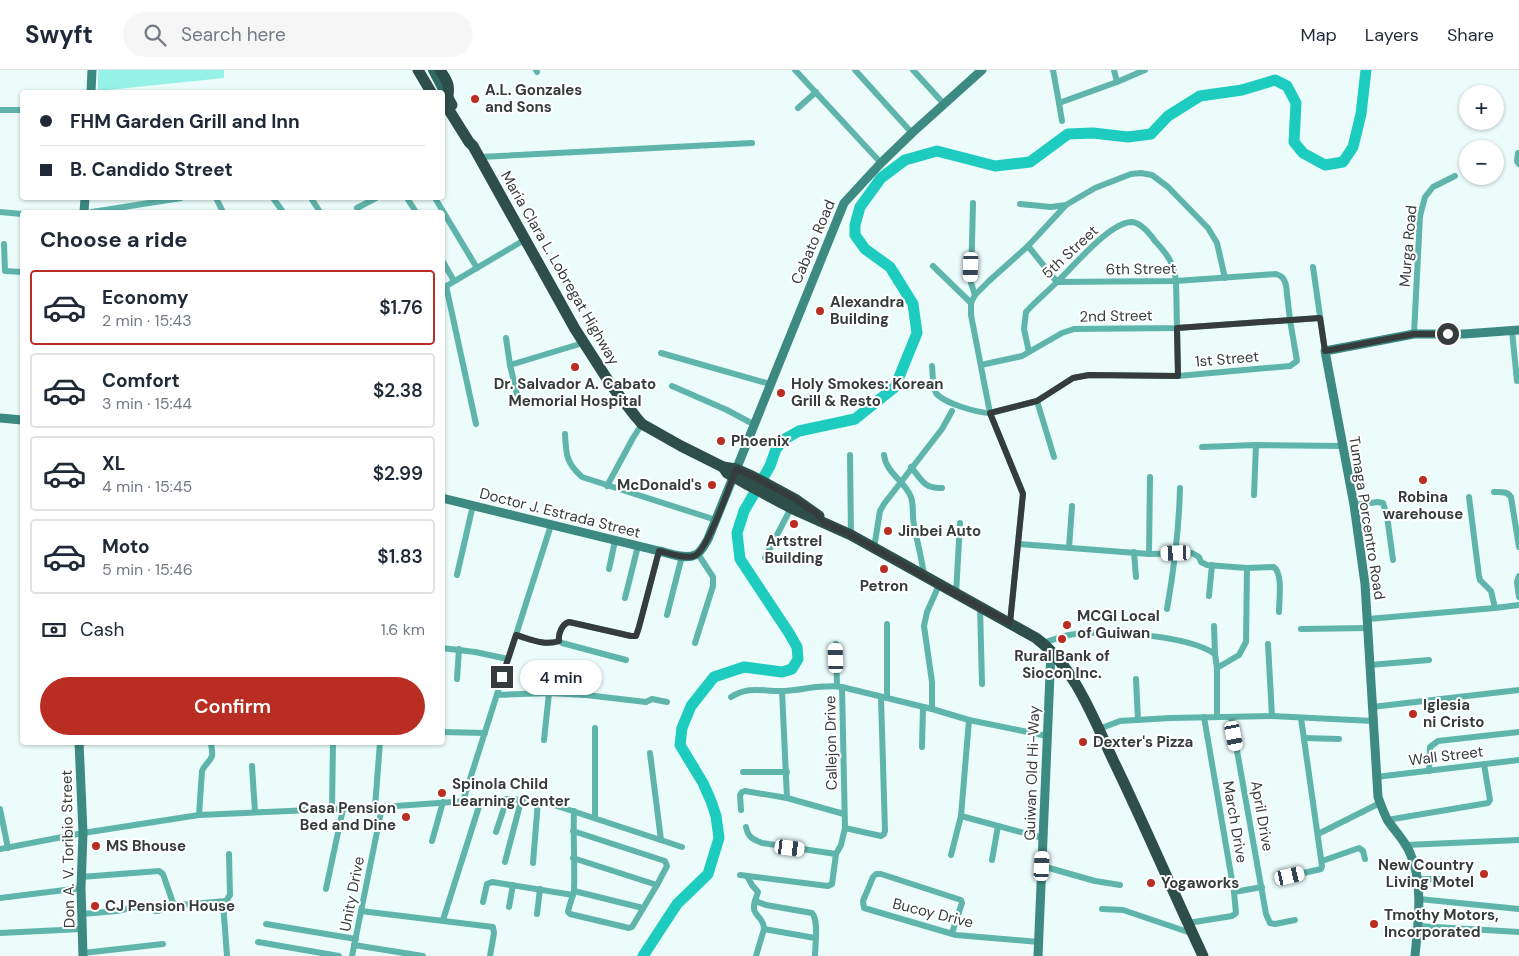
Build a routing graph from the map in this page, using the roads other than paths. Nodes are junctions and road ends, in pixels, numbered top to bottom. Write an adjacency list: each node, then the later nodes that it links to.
1 (92, 70): 14 (street)
2 (418, 70): 15 (highway)
3 (426, 70): 16 (main road)
4 (433, 70): 17 (main road)
5 (440, 70): 19 (highway, Maria Clara L. Lobregat Highway)
6 (795, 70): 18 (street)
7 (855, 70): 27 (street)
8 (913, 70): 22 (street)
9 (1114, 70): 13 (street)
10 (1145, 70): 13 (street)
11 (978, 71): 22 (street, Cabato Road)
12 (1055, 72): 21 (street)
13 (1117, 82): 21 (street)
14 (91, 90)
15 (430, 90)
16 (439, 90)
17 (440, 90)
18 (816, 92): 23 (street); 31 (street)
19 (445, 94)
20 (445, 100): 29 (highway, Maria Clara L. Lobregat Highway)
21 (1059, 103): 26 (street)
22 (944, 104): 27 (street, Cabato Road)
23 (798, 108)
24 (0, 110): 25 (street)
25 (20, 110)
26 (1062, 121)
27 (912, 133): 31 (street, Cabato Road)
28 (752, 143): 29 (street)
29 (476, 152): 44 (highway, Maria Clara L. Lobregat Highway)
30 (1518, 153): 32 (street)
31 (881, 163): 75 (street, Cabato Road)
32 (1519, 164)
33 (1455, 176): 64 (street, Murga Road)
34 (168, 200): 40 (street)
35 (372, 200): 39 (street)
36 (973, 203): 58 (street)
37 (1020, 204): 38 (street)
38 (1066, 206): 46 (street); 52 (street)
39 (358, 208)
40 (105, 210)
41 (0, 212): 42 (street)
42 (20, 214)
43 (445, 215): 49 (street)
44 (526, 239): 49 (street); 66 (highway, Maria Clara L. Lobregat Highway)
45 (4, 244): 51 (street)
46 (1028, 246): 55 (street); 58 (street)
47 (445, 265): 53 (street)
48 (932, 266): 59 (street)
49 (477, 268): 53 (street)
50 (1313, 268): 60 (street)
51 (20, 272)
52 (1225, 278): 54 (street, 6th Street); 61 (street, 6th Street)
53 (454, 281): 56 (street)
54 (1176, 281): 55 (street, 6th Street); 55 (street, 5th Street); 62 (street)
55 (1057, 282): 68 (street, 5th Street)
56 (445, 286)
57 (445, 291): 83 (street)
58 (975, 295): 59 (street)
59 (971, 303): 70 (street)
60 (1320, 318): 61 (street, 2nd Street); 67 (street)
61 (1290, 320): 62 (street, 2nd Street); 73 (street, 1st Street)
62 (1177, 328): 68 (street, 2nd Street); 73 (street)
63 (1515, 330): 64 (street); 74 (street)
64 (1414, 334): 67 (street)
65 (506, 338): 71 (street)
66 (583, 343): 71 (street); 84 (highway, Maria Clara L. Lobregat Highway)
67 (1325, 351): 88 (street, Tumaga Porcentro Road)
68 (1029, 352): 70 (street, 2nd Street)
69 (661, 353): 75 (street)
70 (981, 365): 80 (street)
71 (510, 366): 77 (street)
72 (932, 366): 80 (street)
73 (1178, 376): 78 (street, 1st Street)
74 (1517, 381)
75 (770, 384): 85 (street, Cabato Road)
76 (672, 386): 85 (street)
77 (518, 400)
78 (1037, 401): 80 (street, 1st Street); 92 (street)
79 (952, 411): 93 (street)
80 (990, 413): 115 (street)
81 (0, 418): 82 (street)
82 (20, 420)
83 (476, 424)
84 (642, 424): 94 (highway, Maria Clara L. Lobregat Highway); 97 (street)
85 (754, 424): 94 (street, Cabato Road)
86 (565, 434): 97 (street)
87 (1256, 445): 88 (street); 89 (street); 102 (street)
88 (1342, 446): 106 (street, Tumaga Porcentro Road)
89 (1202, 447)
90 (850, 455): 113 (street)
91 (884, 455): 96 (street)
92 (1054, 457)
93 (911, 467): 96 (street); 98 (street)
94 (735, 473): 101 (highway, Maria Clara L. Lobregat Highway); 109 (street)
95 (1150, 477): 124 (street)
96 (902, 482): 118 (street); 132 (street)
97 (608, 486): 109 (street)
98 (942, 488)
99 (1180, 488): 122 (street)
100 (1494, 492): 117 (street)
101 (774, 493): 108 (highway, Maria Clara L. Lobregat Highway); 110 (highway, Maria Clara L. Lobregat Highway)
102 (1254, 495)
103 (1469, 496): 142 (street)
104 (445, 499): 105 (street, Doctor J. Estrada Street)
105 (473, 505): 112 (street, Doctor J. Estrada Street); 131 (street)
106 (1354, 505): 127 (street); 148 (street, Tumaga Porcentro Road)
107 (1072, 506): 119 (street)
108 (791, 508): 110 (highway, Maria Clara L. Lobregat Highway); 126 (street)
109 (716, 520): 123 (street)
110 (823, 522): 113 (highway, Maria Clara L. Lobregat Highway)
111 (960, 523): 136 (street)
112 (551, 525): 114 (street, Doctor J. Estrada Street); 151 (street)
113 (851, 535): 118 (highway, Maria Clara L. Lobregat Highway)
114 (615, 541): 116 (street, Doctor J. Estrada Street); 130 (street)
115 (1019, 544): 119 (street); 146 (street)
116 (638, 546): 120 (street, Doctor J. Estrada Street); 139 (street)
117 (1519, 547)
118 (874, 548): 132 (highway, Maria Clara L. Lobregat Highway)
119 (1069, 548): 121 (street)
120 (659, 551): 125 (street, Doctor J. Estrada Street); 152 (street)
121 (1134, 552): 124 (street); 134 (street)
122 (1176, 553): 124 (street); 128 (street); 143 (street)
123 (698, 554): 125 (street, Doctor J. Estrada Street); 153 (street)
124 (1149, 554)
125 (682, 556): 145 (street)
126 (764, 558)
127 (1393, 560)
128 (1212, 565): 129 (street); 137 (street)
129 (1246, 568): 144 (street); 164 (street)
130 (609, 570)
131 (457, 575)
132 (924, 576): 135 (highway, Maria Clara L. Lobregat Highway)
133 (1519, 576): 138 (street)
134 (1136, 577)
135 (939, 585): 136 (highway, Maria Clara L. Lobregat Highway); 178 (street)
136 (956, 594): 140 (highway, Maria Clara L. Lobregat Highway)
137 (1209, 596)
138 (1519, 597)
139 (625, 598)
140 (980, 606): 146 (highway, Maria Clara L. Lobregat Highway); 167 (street)
141 (1519, 606): 142 (street)
142 (1495, 608): 148 (street)
143 (1167, 610)
144 (1279, 612)
145 (667, 615)
146 (1010, 623): 156 (highway, Maria Clara L. Lobregat Highway)
147 (887, 624): 174 (street)
148 (1368, 624): 150 (street); 163 (street, Tumaga Porcentro Road)
149 (1214, 626): 159 (street)
150 (1301, 630)
151 (516, 635): 152 (street); 160 (street)
152 (559, 641): 161 (street)
153 (696, 644)
154 (836, 644): 168 (street)
155 (1268, 644): 179 (street)
156 (1047, 647): 159 (street); 188 (highway, Maria Clara L. Lobregat Highway); 192 (street, Guiwan Old Hi-Way)
157 (445, 648): 158 (street)
158 (459, 649): 160 (street); 165 (street)
159 (1215, 654): 164 (street)
160 (508, 659): 172 (street)
161 (626, 660)
162 (1429, 660): 163 (street)
163 (1370, 665): 176 (street, Tumaga Porcentro Road)
164 (1217, 668): 181 (street)
165 (457, 679)
166 (1136, 679): 185 (street)
167 (982, 684)
168 (839, 687): 170 (street); 174 (street, Callejon Drive); 224 (street, Callejon Drive)
169 (1519, 690): 176 (street)
170 (782, 691): 173 (street); 207 (street)
171 (549, 693): 172 (street); 175 (street); 195 (street)
172 (497, 695): 191 (street)
173 (731, 697)
174 (884, 698): 177 (street, Callejon Drive); 231 (street)
175 (667, 702)
176 (1372, 707): 186 (street, Tumaga Porcentro Road)
177 (923, 708): 178 (street, Callejon Drive); 200 (street)
178 (932, 709): 184 (street, Callejon Drive)
179 (1272, 716): 182 (street); 183 (street)
180 (1204, 717): 181 (street); 185 (street); 265 (street, March Drive)
181 (1217, 717): 182 (street)
182 (1231, 717): 261 (street, April Drive)
183 (1301, 718): 186 (street); 193 (street)
184 (969, 720): 192 (street, Callejon Drive); 226 (street)
185 (1138, 720): 188 (street)
186 (1373, 721): 208 (street, Tumaga Porcentro Road)
187 (595, 728): 227 (street)
188 (1099, 730): 284 (highway, Maria Clara L. Lobregat Highway)
189 (445, 732): 191 (street)
190 (1519, 732): 205 (street)
191 (485, 733): 213 (street)
192 (1047, 736): 236 (street, Guiwan Old Hi-Way)
193 (1304, 738): 194 (street); 235 (street)
194 (1339, 739)
195 (544, 740)
196 (79, 745): 234 (street, Don A. V. Toribio Street)
197 (211, 745): 225 (street)
198 (332, 745): 218 (street)
199 (380, 745): 217 (street, Unity Drive)
200 (922, 747)
201 (650, 753): 237 (street)
202 (1519, 760): 203 (street, Wall Street)
203 (1484, 764): 205 (street, Wall Street); 228 (street)
204 (252, 766): 223 (street)
205 (1429, 770): 208 (street, Wall Street)
206 (743, 772): 207 (street)
207 (787, 772): 209 (street)
208 (1376, 777): 216 (street, Tumaga Porcentro Road)
209 (787, 798): 221 (street); 224 (street)
210 (481, 800): 211 (street); 213 (street); 280 (street)
211 (507, 800): 212 (street); 232 (street)
212 (521, 800): 215 (street); 251 (street)
213 (463, 801): 214 (street)
214 (443, 802): 217 (street); 239 (street)
215 (538, 802): 222 (street); 252 (street)
216 (1380, 803): 228 (street, Tumaga Porcentro Road); 235 (street)
217 (378, 807): 219 (street); 277 (street, Unity Drive)
218 (332, 808): 219 (street); 223 (street)
219 (343, 809): 264 (street)
220 (0, 810): 242 (street)
221 (741, 810)
222 (574, 811): 227 (street); 233 (street)
223 (255, 812): 225 (street)
224 (844, 814): 231 (street, Callejon Drive)
225 (198, 815): 234 (street)
226 (961, 816): 229 (street); 246 (street)
227 (595, 818): 237 (street)
228 (1387, 820): 240 (street, Tumaga Porcentro Road)
229 (998, 826): 236 (street); 249 (street)
230 (746, 827): 245 (street)
231 (845, 828): 245 (street, Callejon Drive)
232 (496, 832)
233 (573, 832): 247 (street); 259 (street)
234 (83, 833): 242 (street); 255 (street, Don A. V. Toribio Street)
235 (1318, 834): 250 (street)
236 (1043, 838): 253 (street, Guiwan Old Hi-Way)
237 (661, 840): 241 (street)
238 (1519, 840): 240 (street)
239 (432, 841)
240 (1406, 845): 256 (street, Tumaga Porcentro Road)
241 (682, 847)
242 (8, 848): 243 (street)
243 (0, 850)
244 (229, 854): 270 (street)
245 (836, 854): 269 (street, Callejon Drive)
246 (951, 856)
247 (573, 858): 259 (street); 266 (street)
248 (1365, 859): 250 (street)
249 (992, 860)
250 (1322, 861): 254 (street)
251 (505, 862)
252 (533, 863)
253 (1042, 866): 260 (street); 293 (street, Guiwan Old Hi-Way)
254 (1290, 876)
255 (81, 877): 262 (street, Don A. V. Toribio Street); 272 (street)
256 (1417, 879): 257 (street); 268 (street, Tumaga Porcentro Road)
257 (1441, 879)
258 (513, 885): 263 (street); 271 (street); 273 (street)
259 (657, 885): 274 (street)
260 (1120, 885)
261 (1262, 887): 265 (street); 281 (street, April Drive)
262 (81, 888): 267 (street); 278 (street, Don A. V. Toribio Street)
263 (540, 889): 266 (street); 279 (street)
264 (326, 890)
265 (1234, 892): 284 (street, March Drive)
266 (573, 893): 274 (street); 274 (street)
267 (0, 898)
268 (1419, 899): 276 (street); 283 (street, Tumaga Porcentro Road)
269 (755, 901): 286 (street); 290 (street)
270 (223, 902): 272 (street); 296 (street)
271 (483, 902)
272 (173, 903): 278 (street)
273 (509, 907)
274 (643, 908)
275 (1102, 909): 284 (street)
276 (1519, 909)
277 (361, 911): 280 (street); 292 (street, Unity Drive)
278 (82, 914): 285 (street, Don A. V. Toribio Street)
279 (537, 914)
280 (443, 920): 300 (street)
281 (1296, 920)
282 (266, 924): 292 (street)
283 (1418, 926): 287 (street); 305 (street, Tumaga Porcentro Road)
284 (1190, 928): 304 (highway, Maria Clara L. Lobregat Highway)
285 (82, 929): 288 (street); 295 (street, Don A. V. Toribio Street)
286 (764, 929): 290 (street); 301 (street)
287 (1519, 932)
288 (0, 933)
289 (952, 933): 289 (street, Bucoy Drive); 293 (street, Bucoy Drive)
290 (815, 938): 302 (street)
291 (258, 942): 297 (street)
292 (355, 942): 298 (street, Unity Drive); 299 (street)
293 (1039, 942): 303 (street, Guiwan Old Hi-Way)
294 (163, 944): 295 (street)
295 (83, 954)
296 (227, 956)
297 (340, 956)
298 (352, 956)
299 (423, 956)
300 (490, 956)
301 (756, 956)
302 (815, 956)
303 (1038, 956)
304 (1203, 956)
305 (1415, 956)

